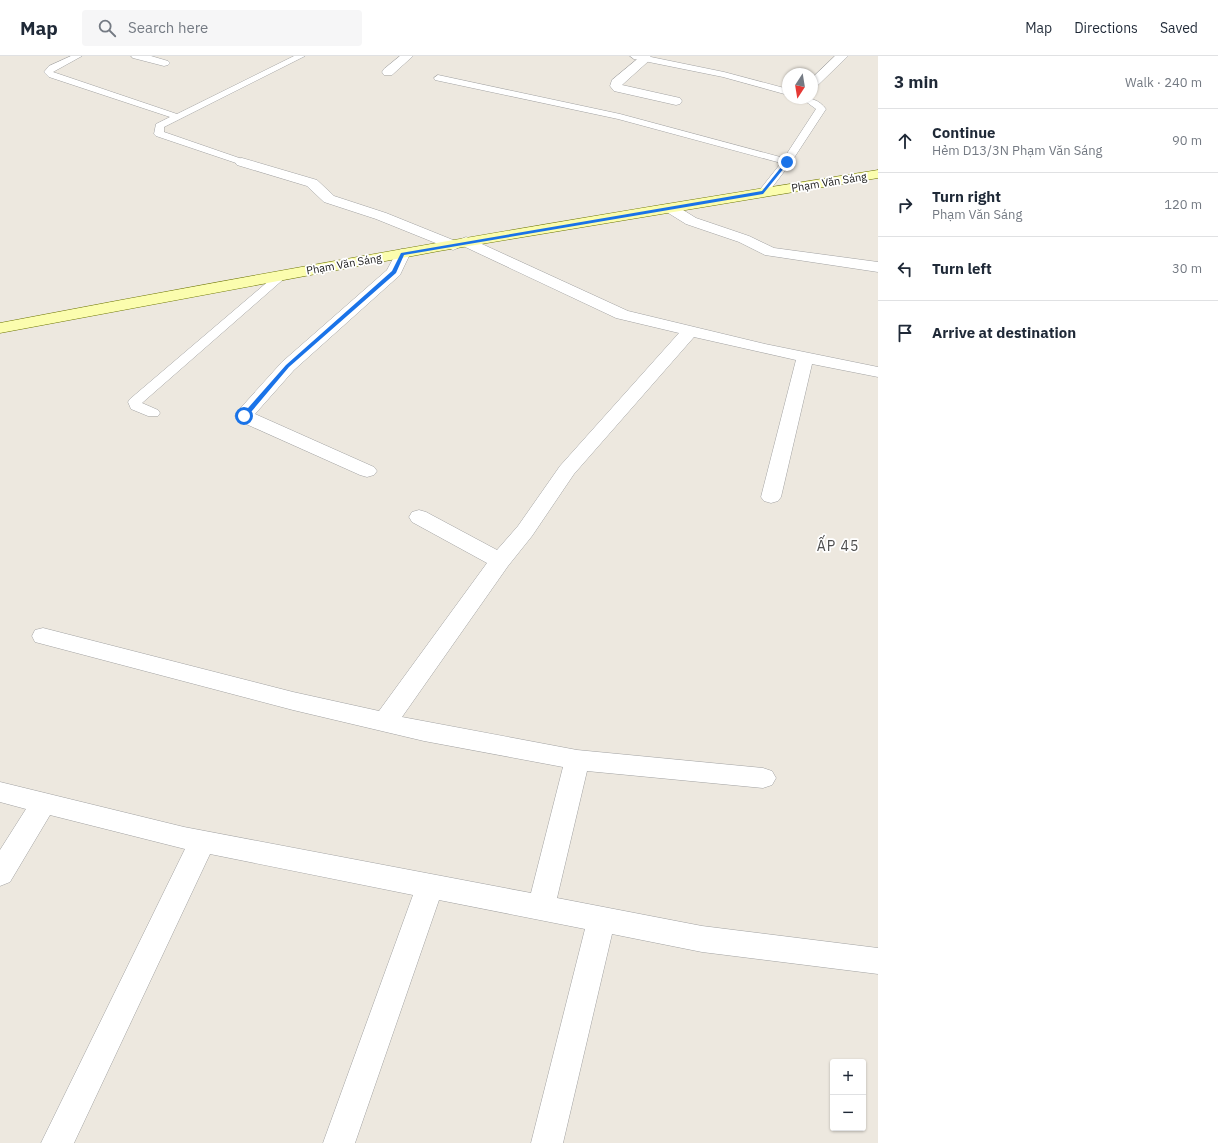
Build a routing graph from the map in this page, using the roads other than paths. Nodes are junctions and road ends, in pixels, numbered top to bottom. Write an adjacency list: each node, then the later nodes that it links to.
1 (78, 56): 14 (lane)
2 (137, 56): 7 (street)
3 (301, 56): 14 (lane)
4 (407, 56): 8 (street)
5 (842, 56): 10 (street)
6 (640, 57): 11 (lane); 12 (street)
7 (164, 63)
8 (388, 72)
9 (438, 78): 16 (lane)
10 (818, 78)
11 (782, 90)
12 (676, 101)
13 (816, 104): 16 (lane)
14 (178, 117): 15 (lane)
15 (242, 162): 20 (street)
16 (787, 162): 18 (lane)
17 (878, 174): 18 (street, Phạm Văn Sáng)
18 (763, 192): 19 (street, Phạm Văn Sáng)
19 (670, 208): 20 (street, Phạm Văn Sáng); 22 (street)
20 (460, 244): 21 (street, Phạm Văn Sáng); 25 (street)
21 (402, 254): 23 (street, Phạm Văn Sáng); 29 (street)
22 (878, 267)
23 (282, 275): 24 (street, Phạm Văn Sáng); 28 (lane)
24 (0, 328)
25 (690, 331): 26 (street); 32 (street)
26 (805, 358): 27 (street); 30 (street)
27 (878, 372)
28 (153, 413)
29 (367, 471)
30 (771, 497)
31 (419, 517): 32 (street)
32 (500, 561): 34 (street)
33 (43, 636): 34 (street)
34 (385, 722): 35 (street)
35 (577, 760): 36 (street); 42 (street)
36 (763, 778)
37 (0, 792): 38 (street)
38 (44, 802): 39 (street); 40 (street)
39 (203, 841): 41 (street); 45 (street)
40 (0, 874)
41 (430, 886): 42 (street); 46 (street)
42 (541, 908): 43 (street)
43 (601, 920): 44 (street); 47 (street)
44 (878, 961)
45 (57, 1143)
46 (339, 1143)
47 (547, 1143)

